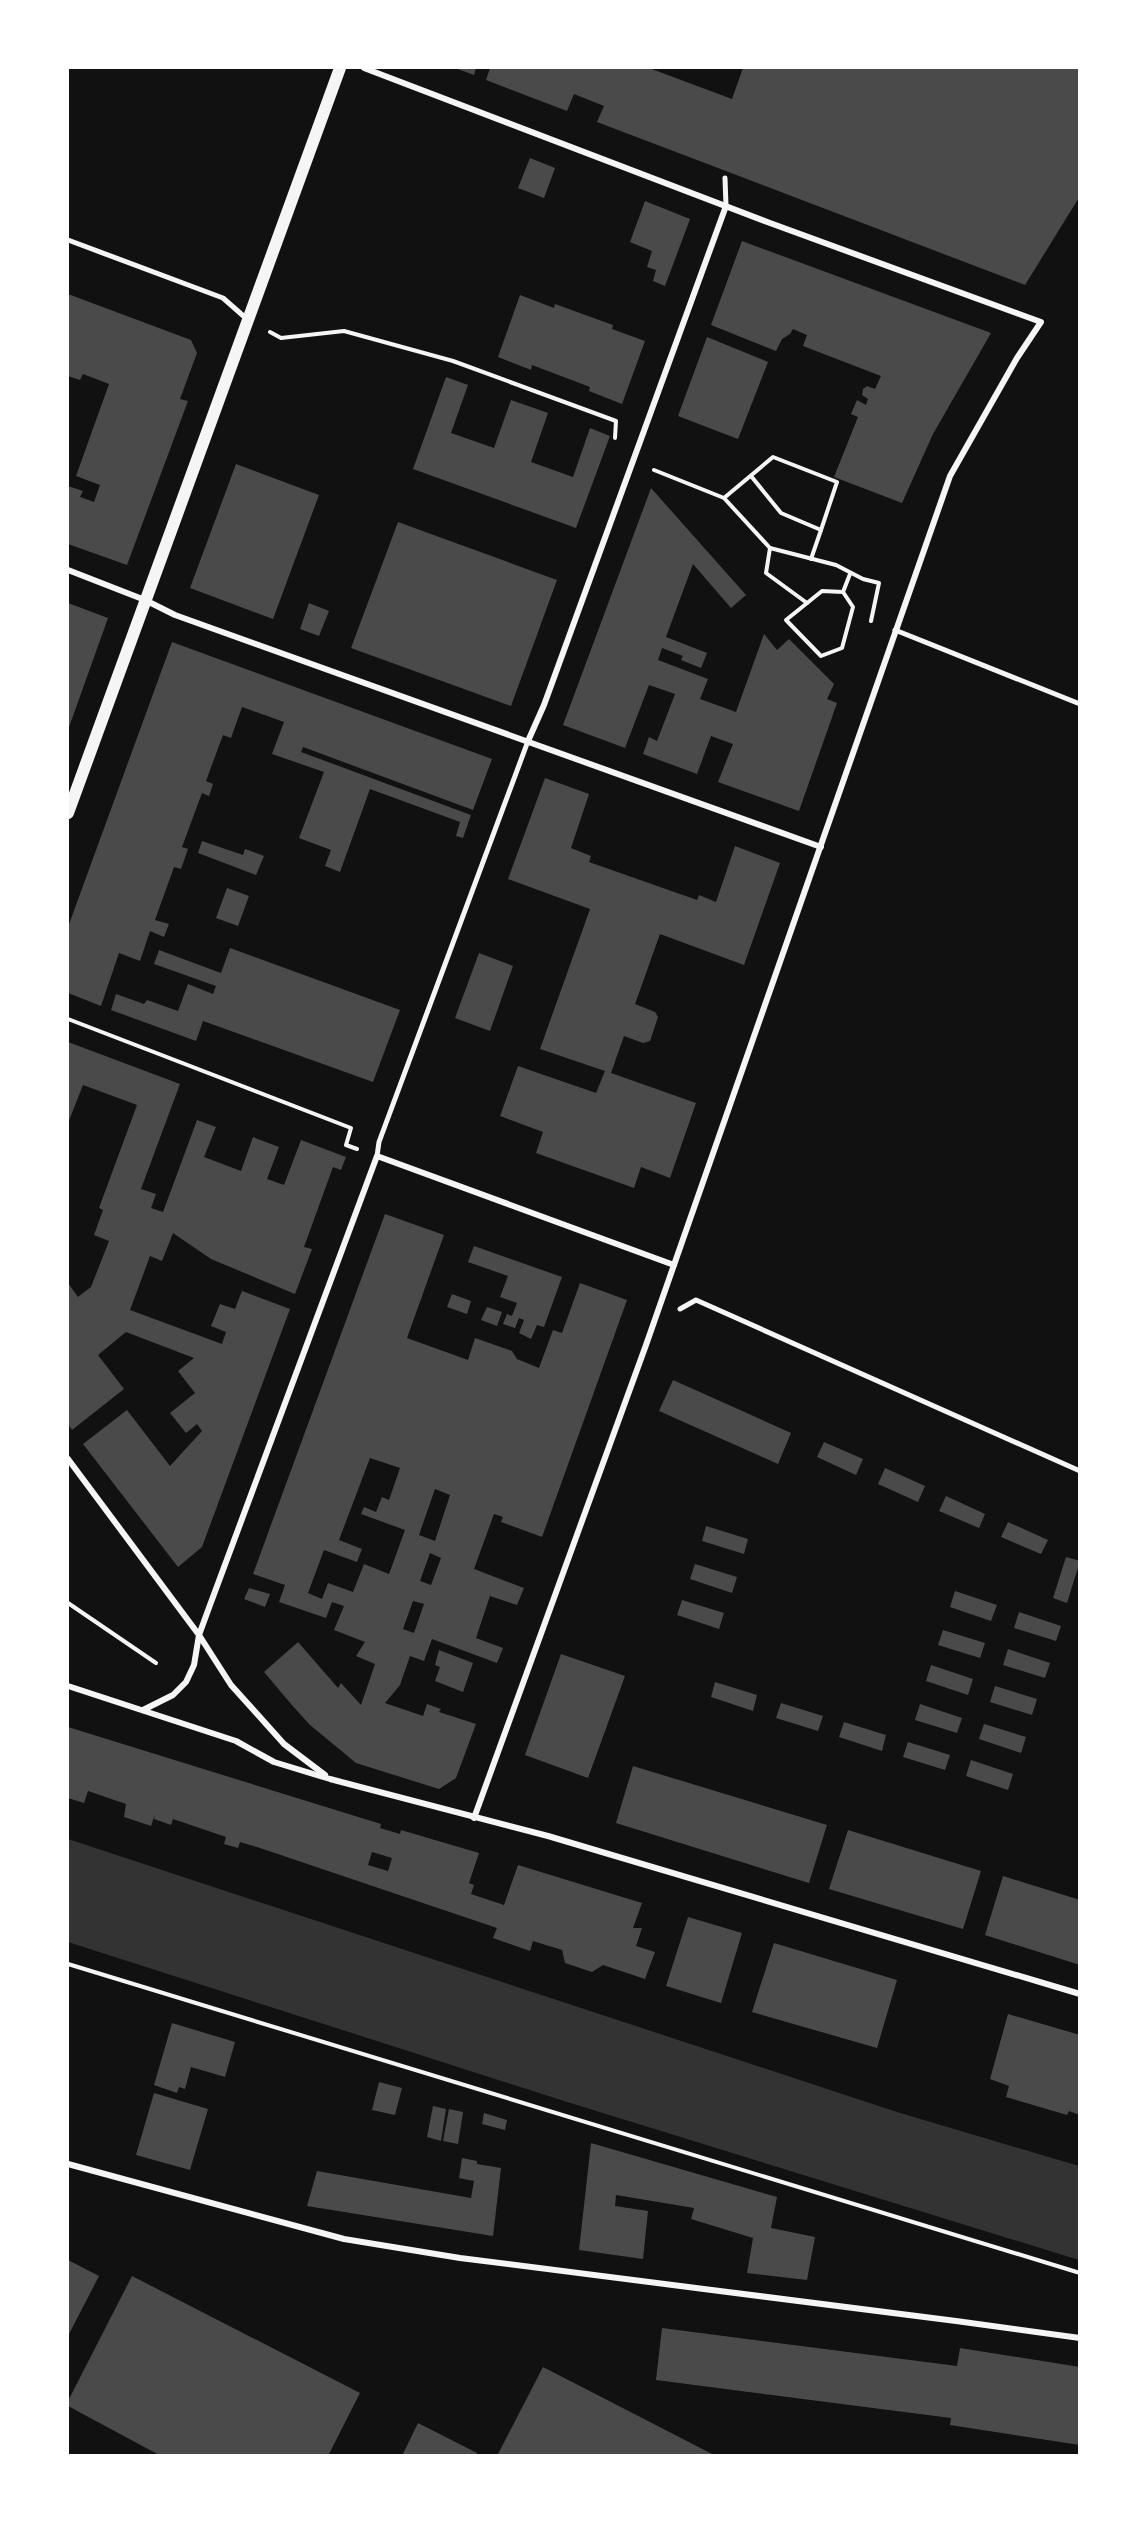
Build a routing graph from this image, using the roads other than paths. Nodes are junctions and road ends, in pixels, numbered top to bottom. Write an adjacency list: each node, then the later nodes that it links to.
1 (340, 68): 6 (main road)
2 (364, 68): 4 (street)
3 (725, 178): 4 (street)
4 (726, 206): 9 (street); 11 (street)
5 (68, 240): 6 (street)
6 (248, 320): 8 (main road)
7 (68, 570): 8 (street)
8 (145, 600): 11 (street); 12 (main road)
9 (895, 630): 10 (street); 13 (street)
10 (1080, 704)
11 (528, 741): 13 (street); 14 (street)
12 (68, 813)
13 (820, 847): 15 (street)
14 (377, 1156): 15 (street); 19 (street)
15 (674, 1264): 23 (street)
16 (680, 1309): 18 (street)
17 (68, 1459): 19 (street)
18 (1080, 1472)
19 (200, 1635): 21 (street); 22 (street)
20 (68, 1686): 21 (street)
21 (143, 1710): 22 (street)
22 (330, 1779): 23 (street)
23 (474, 1818): 24 (street)
24 (1080, 1994)
25 (68, 2164): 26 (street)
26 (1080, 2338)

